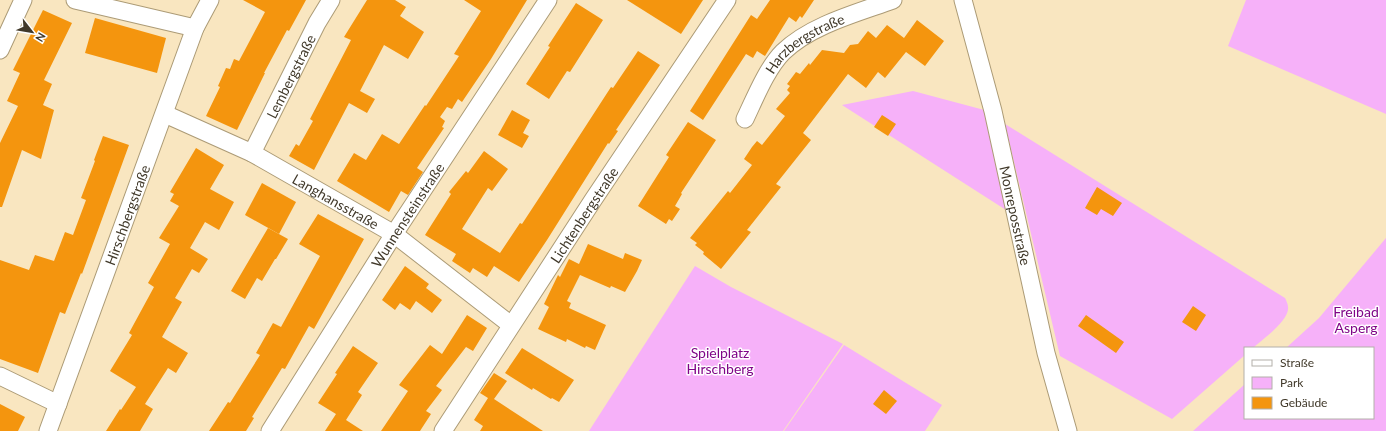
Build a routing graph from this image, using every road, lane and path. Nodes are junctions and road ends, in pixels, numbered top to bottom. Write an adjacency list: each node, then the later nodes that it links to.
1 (23, 0): 10 (street)
2 (75, 0): 9 (street)
3 (210, 0): 9 (street, Hirschbergstraße)
4 (331, 0): 13 (street, Lembergstraße)
5 (548, 0): 14 (street, Wunnensteinstraße)
6 (727, 0): 15 (street, Lichtenbergstraße)
7 (893, 0): 12 (street, Harzbergstraße)
8 (963, 0): 21 (street, Monreposstraße)
9 (195, 28): 11 (street, Hirschbergstraße)
10 (0, 50)
11 (165, 114): 13 (street, Langhansstraße); 17 (street, Hirschbergstraße)
12 (745, 119)
13 (252, 153): 14 (street, Langhansstraße)
14 (394, 234): 15 (street, Langhansstraße); 19 (street, Wunnensteinstraße)
15 (511, 324): 20 (street, Lichtenbergstraße)
16 (0, 376): 17 (street)
17 (58, 404): 18 (street, Hirschbergstraße)
18 (48, 431)
19 (270, 431)
20 (443, 431)
21 (1068, 431)

